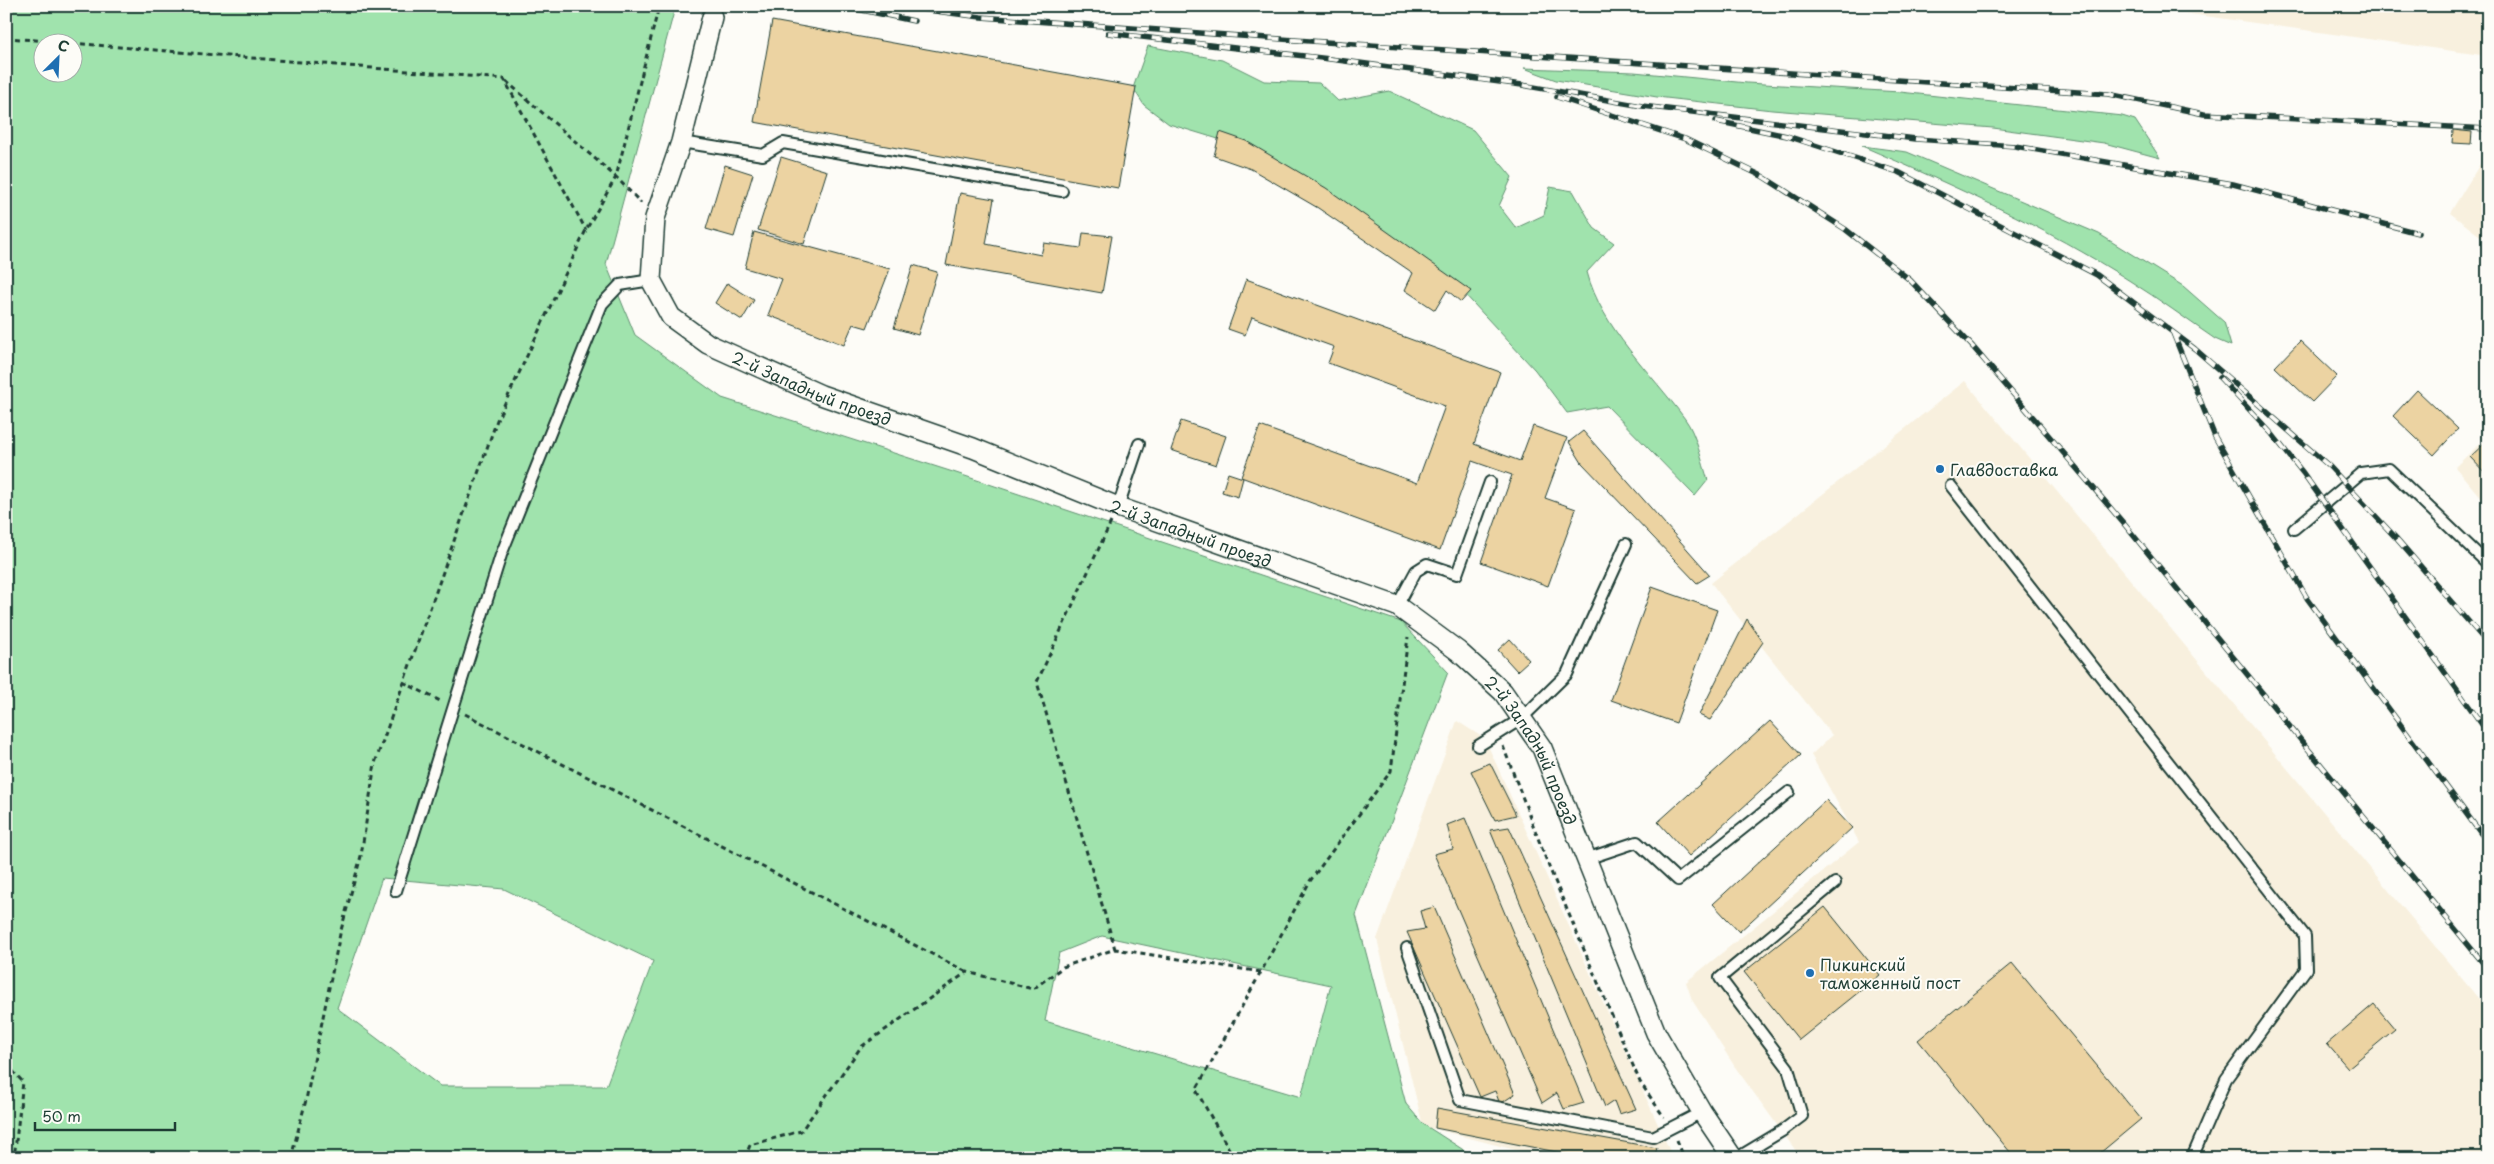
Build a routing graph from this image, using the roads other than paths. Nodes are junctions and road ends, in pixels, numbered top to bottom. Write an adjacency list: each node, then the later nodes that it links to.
1 (712, 17): 2 (street)
2 (681, 142): 3 (lane); 4 (street)
3 (1062, 191)
4 (651, 280): 8 (street, 2-й Западный проезд); 18 (lane)
5 (1139, 444): 8 (lane)
6 (1490, 482): 12 (lane)
7 (1951, 486): 23 (lane)
8 (1118, 507): 12 (street, 2-й Западный проезд)
9 (2294, 529): 11 (lane)
10 (1626, 544): 13 (lane)
11 (2488, 564)
12 (1403, 611): 13 (street, 2-й Западный проезд)
13 (1521, 718): 14 (lane); 16 (street, 2-й Западный проезд)
14 (1478, 746)
15 (1789, 792): 16 (lane)
16 (1586, 859): 20 (street, 2-й Западный проезд)
17 (1835, 883): 22 (lane)
18 (396, 891)
19 (1407, 948): 20 (lane)
20 (1702, 1112): 21 (street, 2-й Западный проезд)
21 (1733, 1158)
22 (1737, 1158)
23 (2192, 1158)

